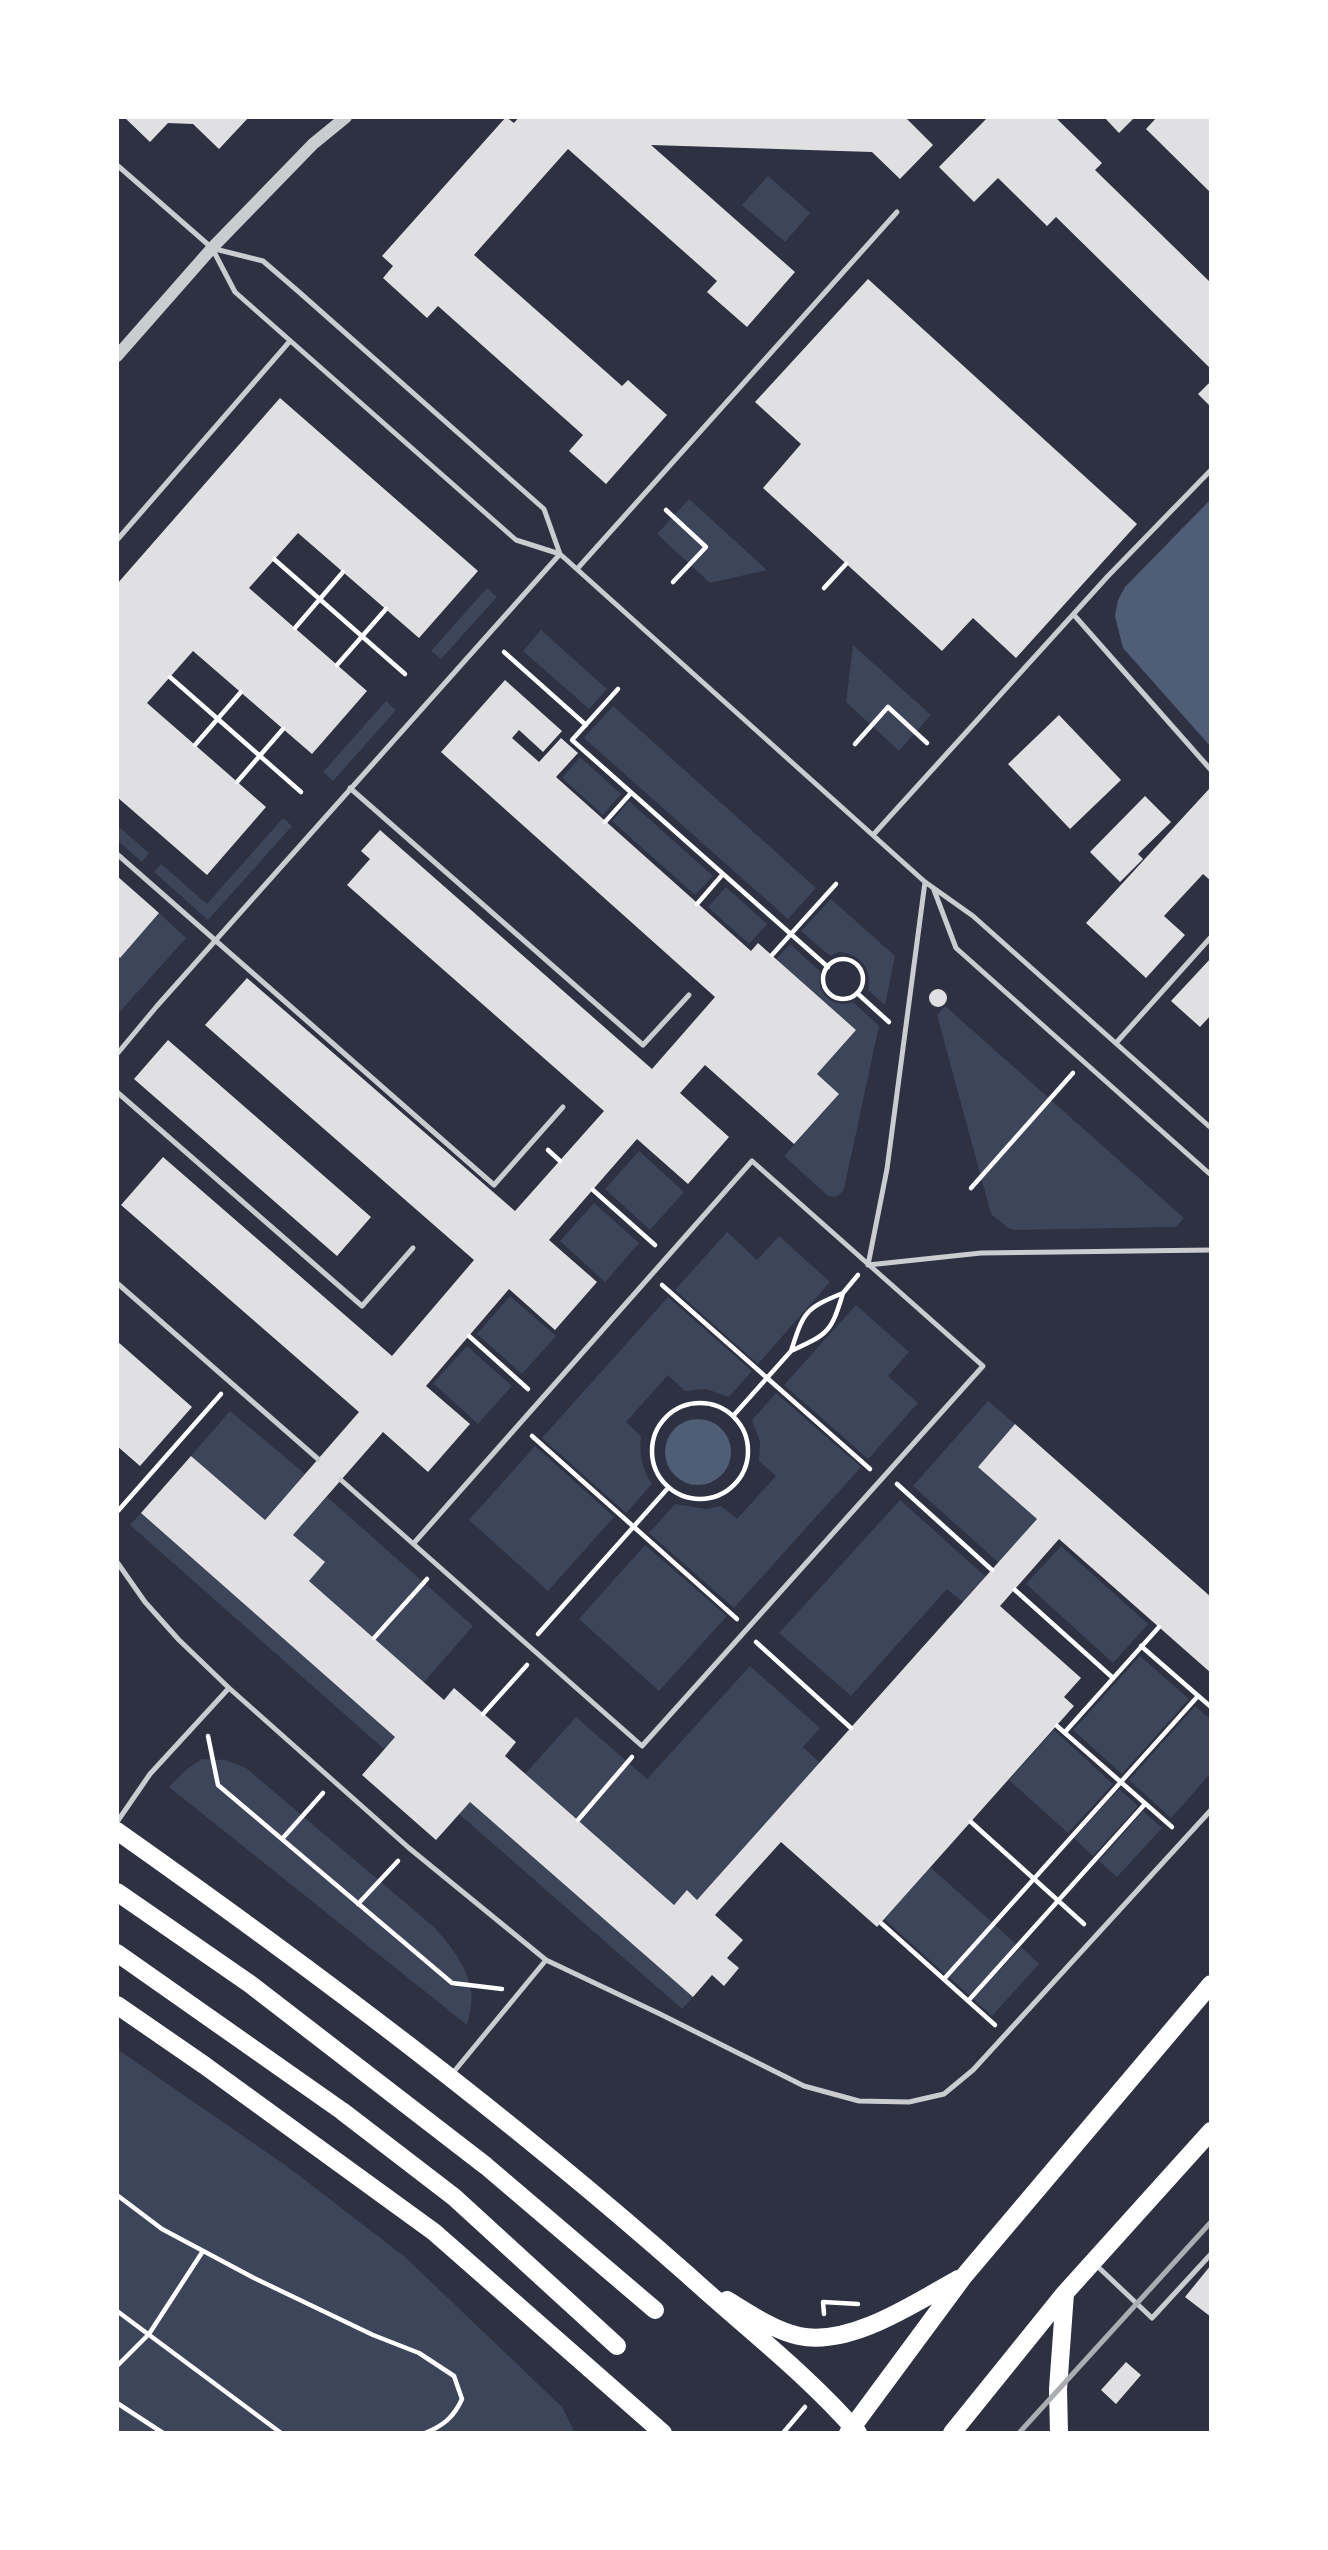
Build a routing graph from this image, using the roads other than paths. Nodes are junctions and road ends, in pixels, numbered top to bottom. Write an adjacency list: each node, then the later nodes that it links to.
1 (346, 117): 4 (street)
2 (117, 164): 4 (lane)
3 (897, 212): 10 (lane)
4 (212, 248): 5 (lane); 6 (street); 9 (lane)
5 (290, 341): 8 (lane); 9 (lane)
6 (117, 356)
7 (1211, 470): 11 (lane)
8 (117, 540)
9 (560, 554): 10 (lane); 13 (lane)
10 (577, 569): 14 (lane)
11 (1074, 615): 12 (lane); 14 (lane)
12 (1211, 770)
13 (350, 788): 19 (lane); 20 (lane)
14 (873, 835): 16 (lane)
15 (117, 854): 19 (lane)
16 (925, 881): 17 (lane); 29 (lane)
17 (934, 890): 21 (lane); 26 (lane)
18 (1211, 937): 21 (lane)
19 (215, 940): 22 (lane); 24 (lane)
20 (689, 995)
21 (1115, 1043): 25 (lane)
22 (117, 1054)
23 (117, 1092): 27 (lane)
24 (563, 1107)
25 (1211, 1128)
26 (1211, 1175)
27 (413, 1248)
28 (1211, 1250): 29 (lane)
29 (868, 1265): 33 (lane); 33 (lane)
30 (117, 1283): 31 (lane)
31 (318, 1459)
32 (341, 1480): 33 (lane)
33 (414, 1543)
34 (117, 1562): 35 (lane)
35 (229, 1688): 37 (lane); 41 (lane)
36 (1211, 1810): 41 (lane)
37 (117, 1822)
38 (117, 1831): 44 (main road)
39 (117, 1892): 51 (main road)
40 (117, 1953): 52 (main road)
41 (546, 1960): 44 (lane)
42 (1211, 1984): 48 (main road)
43 (117, 2005): 53 (main road)
44 (450, 2076): 49 (main road)
45 (1211, 2131): 47 (main road)
46 (1211, 2254): 47 (lane)
47 (1093, 2262): 50 (main road)
48 (964, 2276): 49 (main road); 54 (main road)
49 (694, 2281): 54 (main road)
50 (1065, 2293): 57 (main road); 58 (main road)
51 (655, 2310)
52 (617, 2346)
53 (632, 2406): 55 (main road); 56 (main road)
54 (853, 2431)
55 (639, 2433)
56 (663, 2433)
57 (952, 2433)
58 (1059, 2433)

